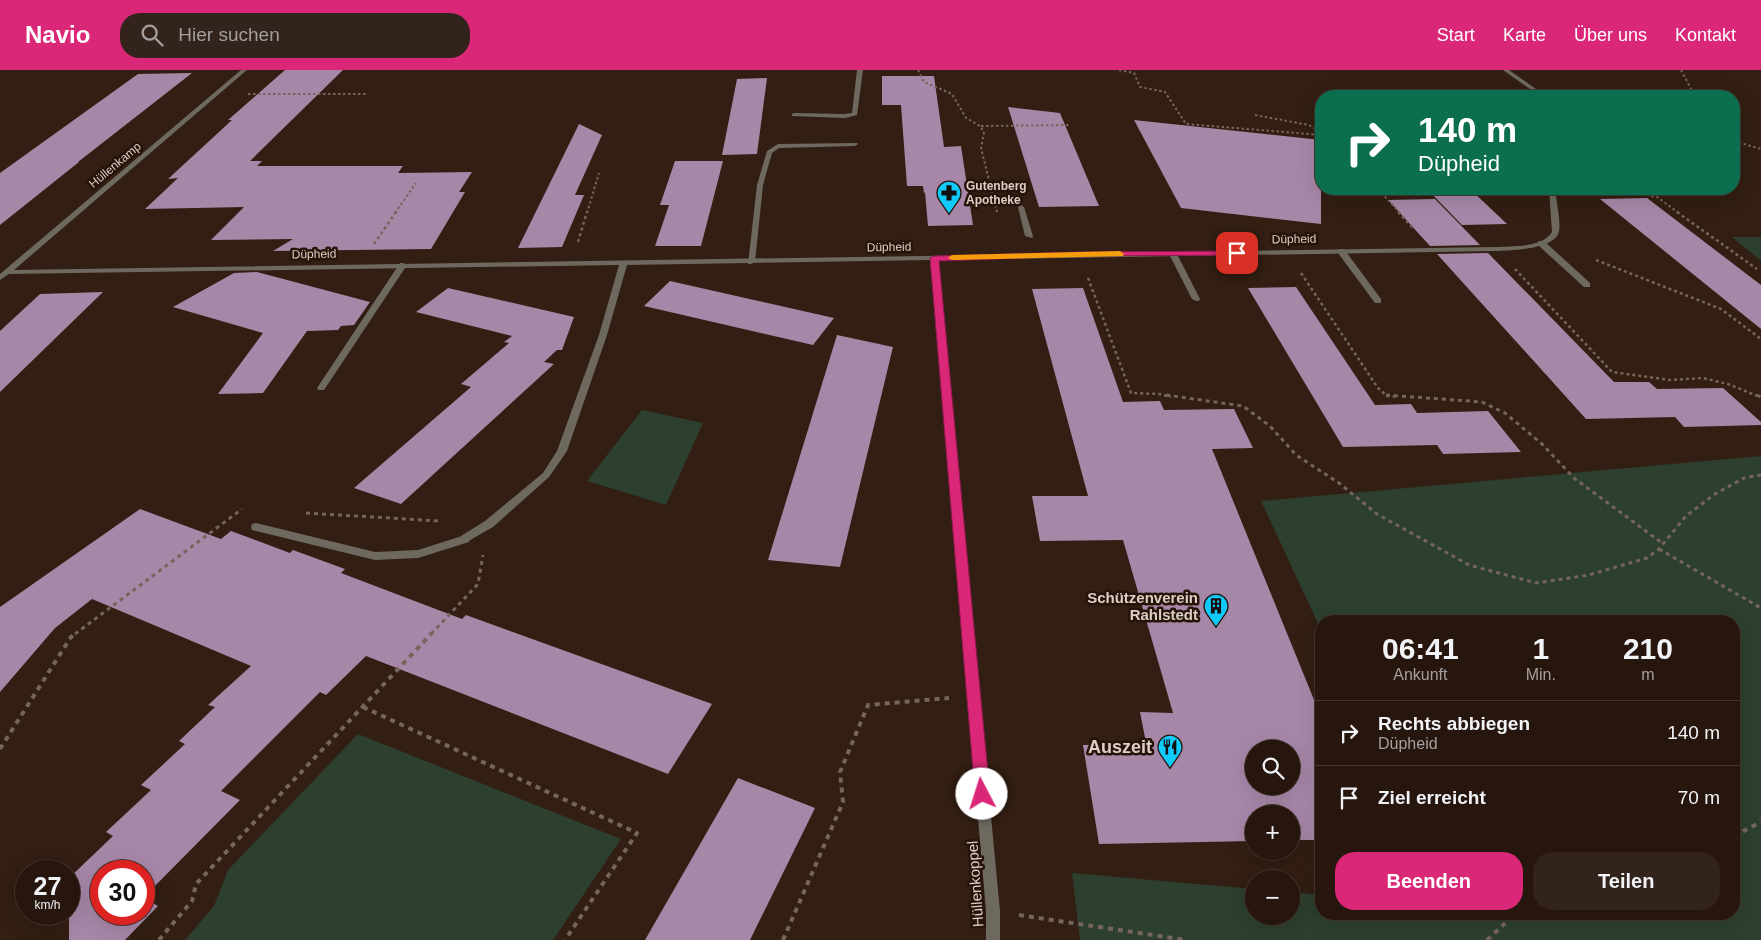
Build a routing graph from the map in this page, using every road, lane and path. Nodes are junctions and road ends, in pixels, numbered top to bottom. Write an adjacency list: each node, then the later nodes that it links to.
1 (244, 70): 10 (street, Hüllenkamp)
2 (860, 70): 11 (street)
3 (918, 70): 14 (path)
4 (1118, 70): 16 (path)
5 (1506, 70): 7 (street)
6 (1681, 70): 8 (path)
7 (1534, 90)
8 (1692, 90)
9 (368, 94): 10 (path)
10 (215, 95): 43 (street, Hüllenkamp)
11 (794, 115)
12 (1255, 115): 15 (path)
13 (1071, 125): 14 (path)
14 (980, 126): 26 (path)
15 (1315, 130)
16 (1315, 134)
17 (855, 144): 37 (street)
18 (1740, 144): 19 (path)
19 (1761, 149)
20 (599, 173): 38 (path)
21 (416, 182): 40 (path)
22 (1383, 195): 30 (path)
23 (1553, 195): 28 (street)
24 (1646, 195): 42 (path)
25 (1021, 207): 27 (street)
26 (999, 219)
27 (1028, 236)
28 (1541, 243): 29 (street, Düpheid); 45 (street)
29 (1496, 249): 30 (street, Düpheid); 50 (path)
30 (1433, 250): 31 (street, Düpheid)
31 (1341, 251): 32 (street, Düpheid); 47 (street)
32 (1287, 252): 34 (street, Düpheid); 56 (path)
33 (1079, 254): 34 (street, Düpheid); 35 (street, Düpheid); 57 (path)
34 (1173, 254): 46 (street)
35 (934, 258): 37 (street, Düpheid); 59 (street, Hüllenkoppel)
36 (1594, 259): 48 (path)
37 (751, 262): 39 (street, Düpheid)
38 (571, 264): 39 (street, Düpheid); 41 (street, Düpheid)
39 (622, 264): 54 (street)
40 (360, 266): 41 (street, Düpheid); 43 (street, Düpheid)
41 (403, 266): 49 (street)
42 (1757, 269)
43 (7, 272): 44 (street, Hüllenkamp)
44 (0, 278)
45 (1587, 285)
46 (1196, 299)
47 (1378, 301)
48 (1761, 339)
49 (321, 388)
50 (1761, 397)
51 (1761, 475): 56 (path)
52 (250, 509): 61 (path)
53 (300, 512): 54 (path)
54 (489, 524): 55 (street); 60 (path)
55 (256, 527)
56 (1662, 543): 57 (path)
57 (1659, 549): 58 (path)
58 (1761, 608)
59 (974, 695): 64 (street, Hüllenkoppel); 68 (path)
60 (363, 707): 66 (path); 67 (path)
61 (0, 749)
62 (1761, 822): 63 (path)
63 (1740, 833)
64 (993, 911): 69 (street, Hüllenkoppel); 70 (path)
65 (1509, 920): 71 (path)
66 (159, 940)
67 (565, 940)
68 (783, 940)
69 (993, 940)
70 (1186, 940)
71 (1487, 940)

